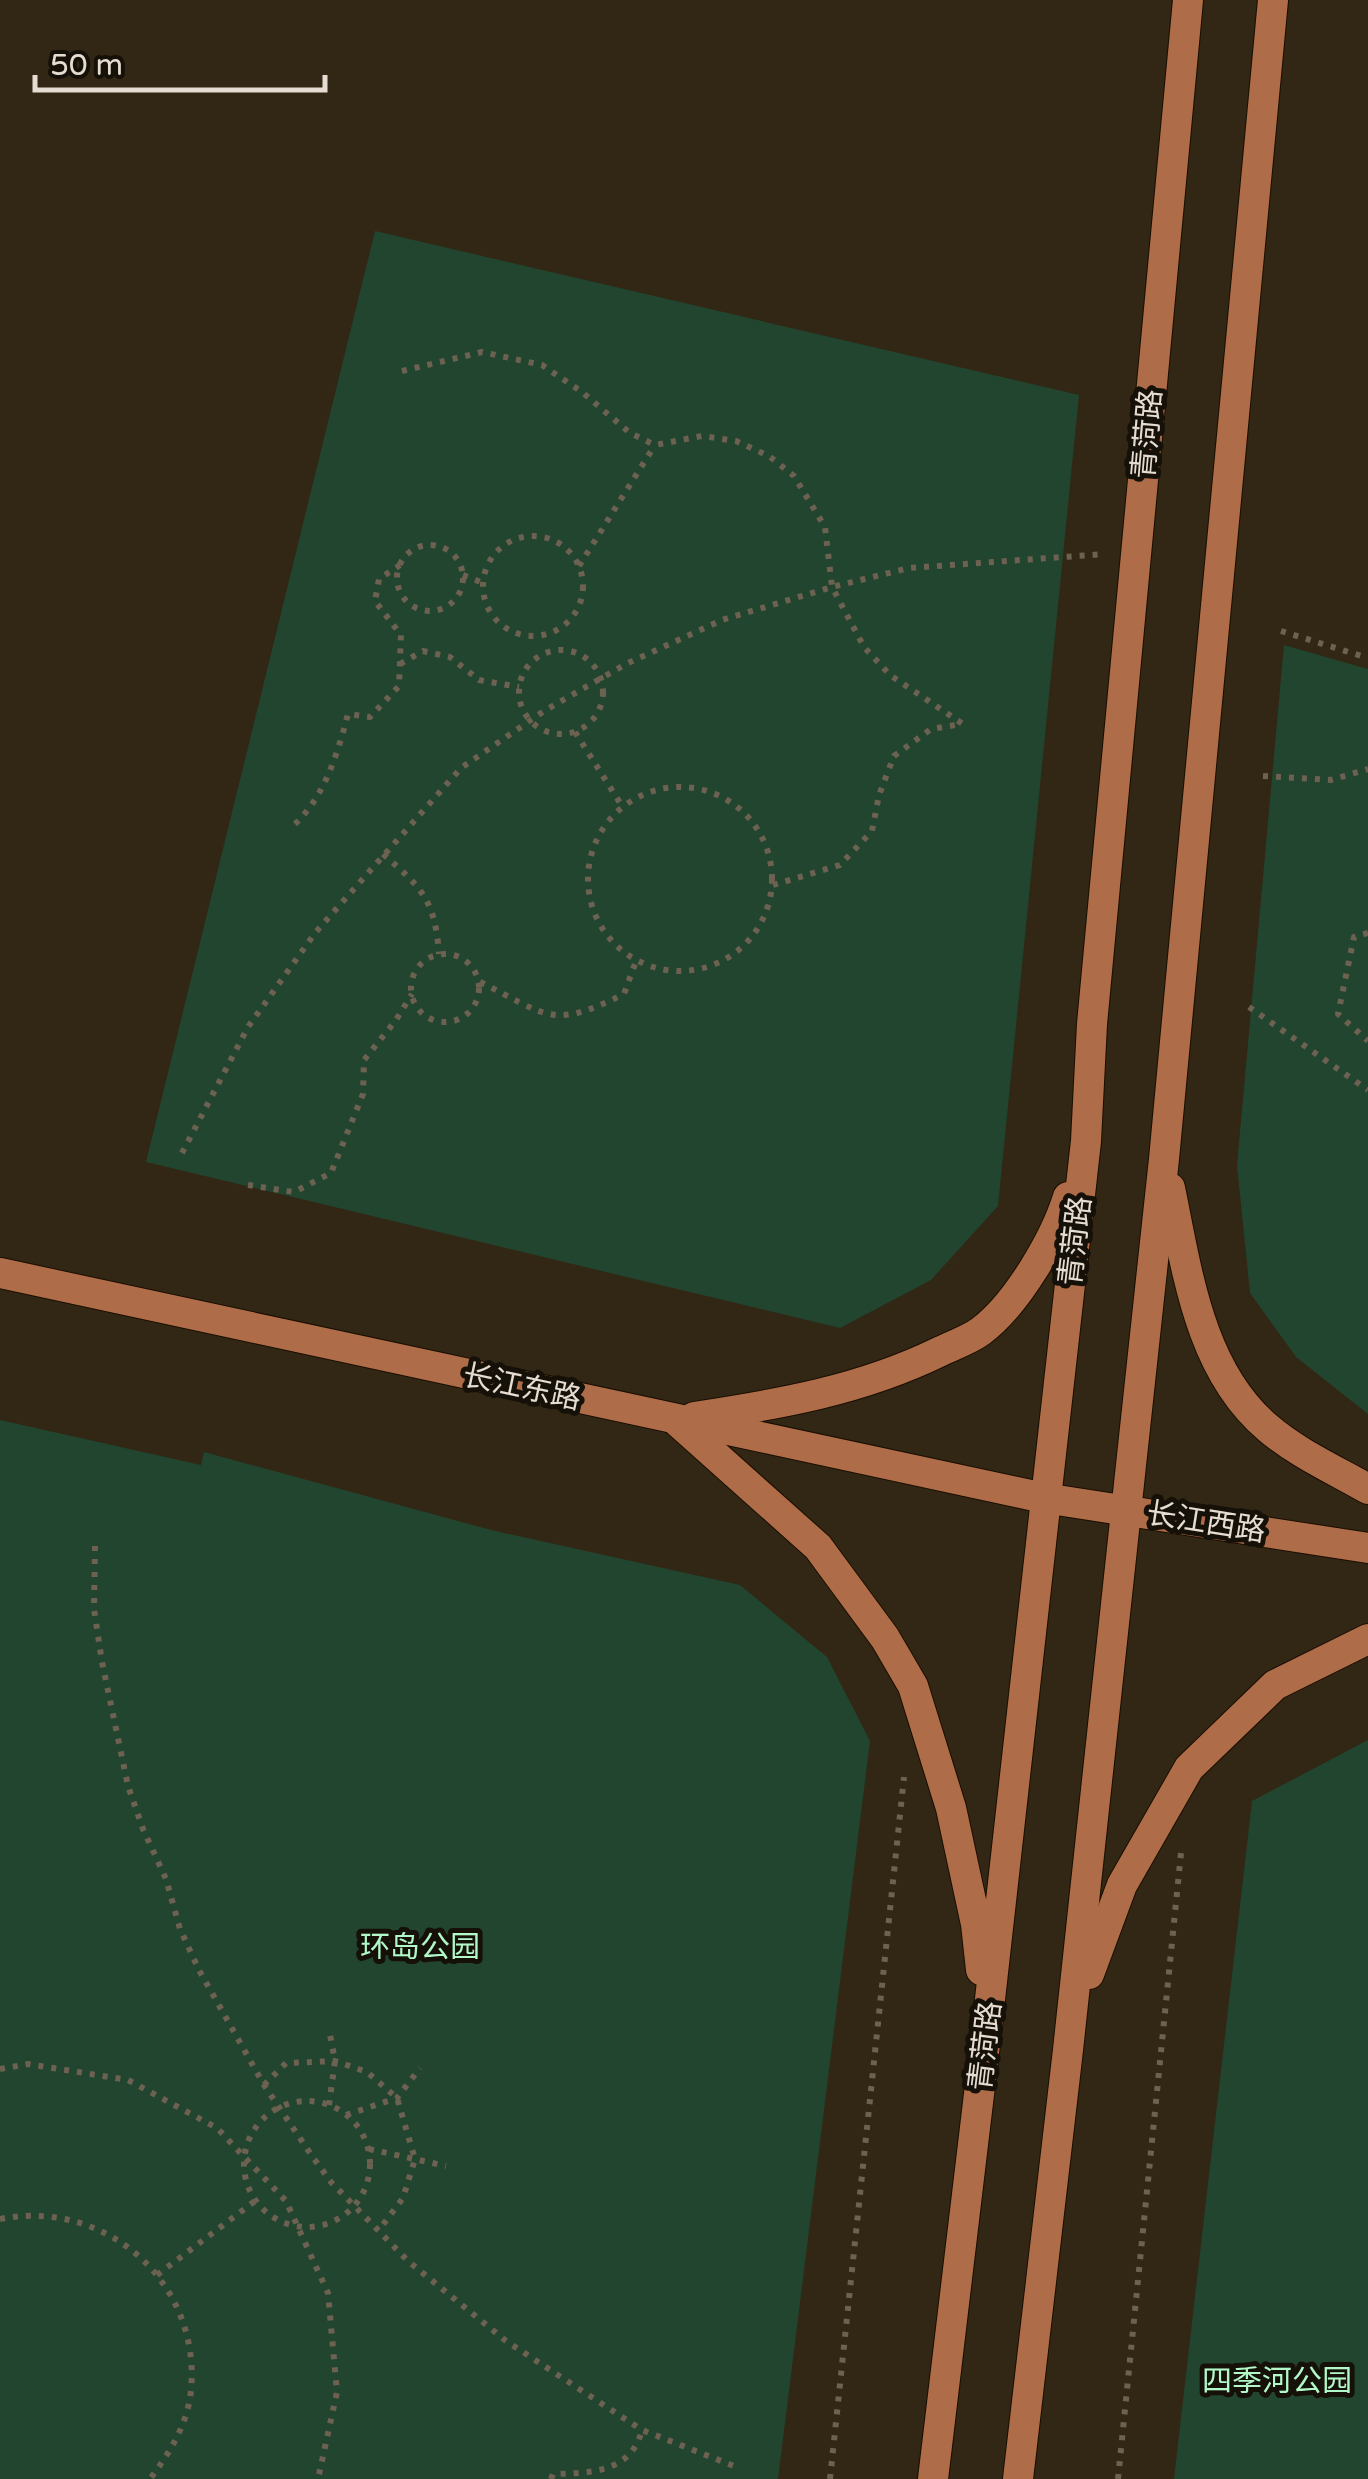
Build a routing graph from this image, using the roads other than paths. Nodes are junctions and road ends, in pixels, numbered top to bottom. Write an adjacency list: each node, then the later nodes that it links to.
1 (1188, 0): 3 (main road, 青菏路)
2 (1272, 0): 4 (main road)
3 (1086, 1141): 6 (main road); 8 (main road, 青菏路)
4 (1164, 1158): 7 (main road); 9 (main road)
5 (0, 1273): 6 (main road, 长江东路)
6 (675, 1420): 8 (main road, 长江东路); 12 (main road)
7 (1368, 1489)
8 (1044, 1498): 9 (main road, 长江西路); 12 (main road, 青菏路)
9 (1128, 1510): 10 (main road, 长江西路); 13 (main road)
10 (1368, 1548)
11 (1368, 1639): 13 (main road)
12 (986, 2044): 14 (main road, 青菏路)
13 (1068, 2050): 15 (main road)
14 (933, 2479)
15 (1018, 2479)

